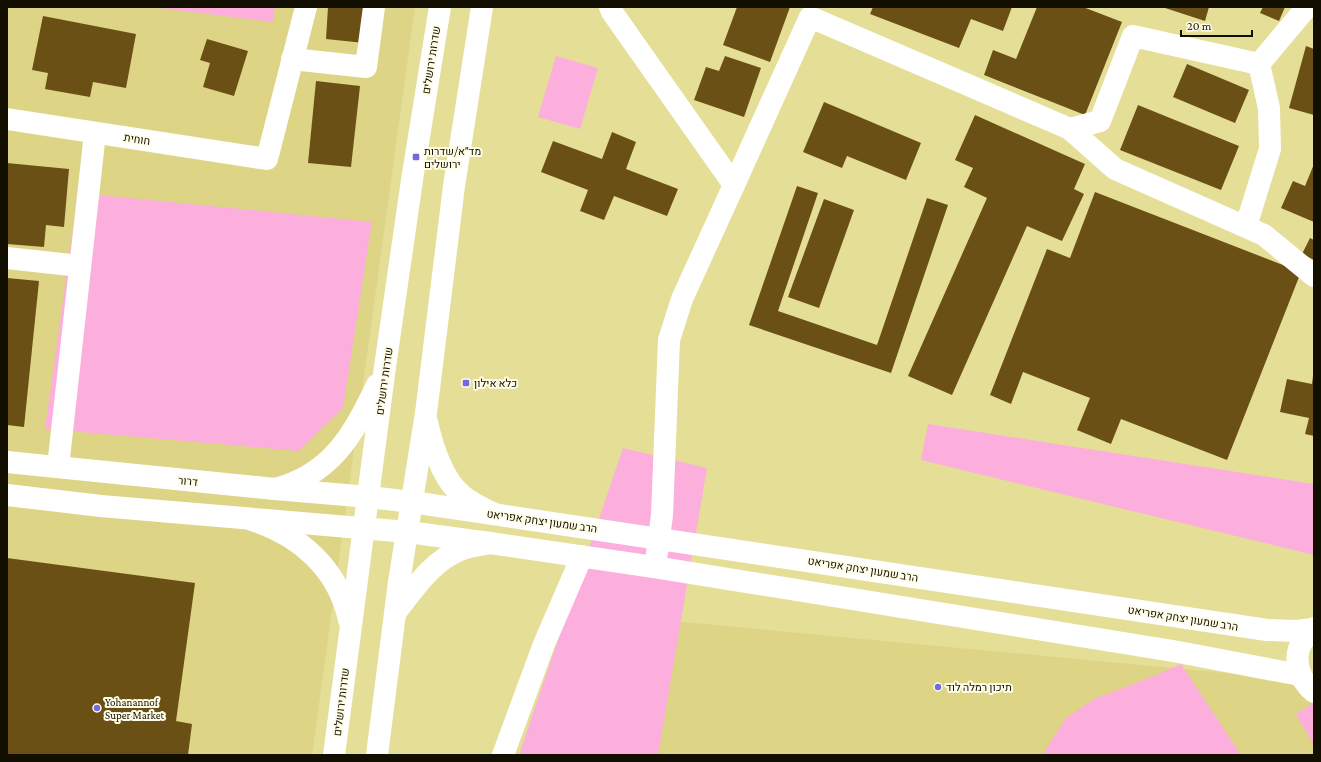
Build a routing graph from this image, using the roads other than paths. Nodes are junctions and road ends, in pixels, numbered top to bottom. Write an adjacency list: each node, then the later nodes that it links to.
1 (306, 7): 7 (street)
2 (374, 7): 7 (street)
3 (440, 7): 17 (street, שדרות ירושלים)
4 (482, 7): 18 (street)
5 (610, 7): 12 (street)
6 (1306, 7): 8 (street)
7 (292, 59): 11 (street, חוחית)
8 (1260, 64): 10 (street); 13 (street)
9 (7, 119): 11 (street, חוחית)
10 (1070, 129): 12 (street); 13 (street)
11 (95, 133): 15 (street)
12 (734, 185): 29 (street)
13 (1246, 226): 16 (street)
14 (7, 258): 15 (street)
15 (80, 266): 20 (street)
16 (1314, 276)
17 (385, 367): 21 (street); 23 (street, שדרות ירושלים)
18 (426, 413): 24 (street); 25 (street)
19 (7, 462): 20 (street, דרור)
20 (58, 467): 21 (street, דרור)
21 (274, 489): 23 (street, דרור)
22 (7, 495): 26 (street)
23 (369, 497): 24 (street, הרב שמעון יצחק אפריאט); 27 (street, שדרות ירושלים)
24 (412, 502): 25 (street, הרב שמעון יצחק אפריאט); 28 (street)
25 (495, 514): 29 (street, הרב שמעון יצחק אפריאט)
26 (252, 520): 27 (street); 34 (street)
27 (364, 528): 28 (street); 34 (street, שדרות ירושלים)
28 (408, 532): 30 (street); 33 (street)
29 (659, 538): 32 (street); 35 (street, הרב שמעון יצחק אפריאט)
30 (490, 543): 31 (street); 33 (street)
31 (582, 556): 32 (street); 40 (street)
32 (654, 567): 36 (street)
33 (395, 613): 39 (street)
34 (350, 626): 38 (street, שדרות ירושלים)
35 (1314, 628): 36 (street)
36 (1300, 675): 37 (street)
37 (1314, 692)
38 (334, 755)
39 (377, 755)
40 (503, 755)

